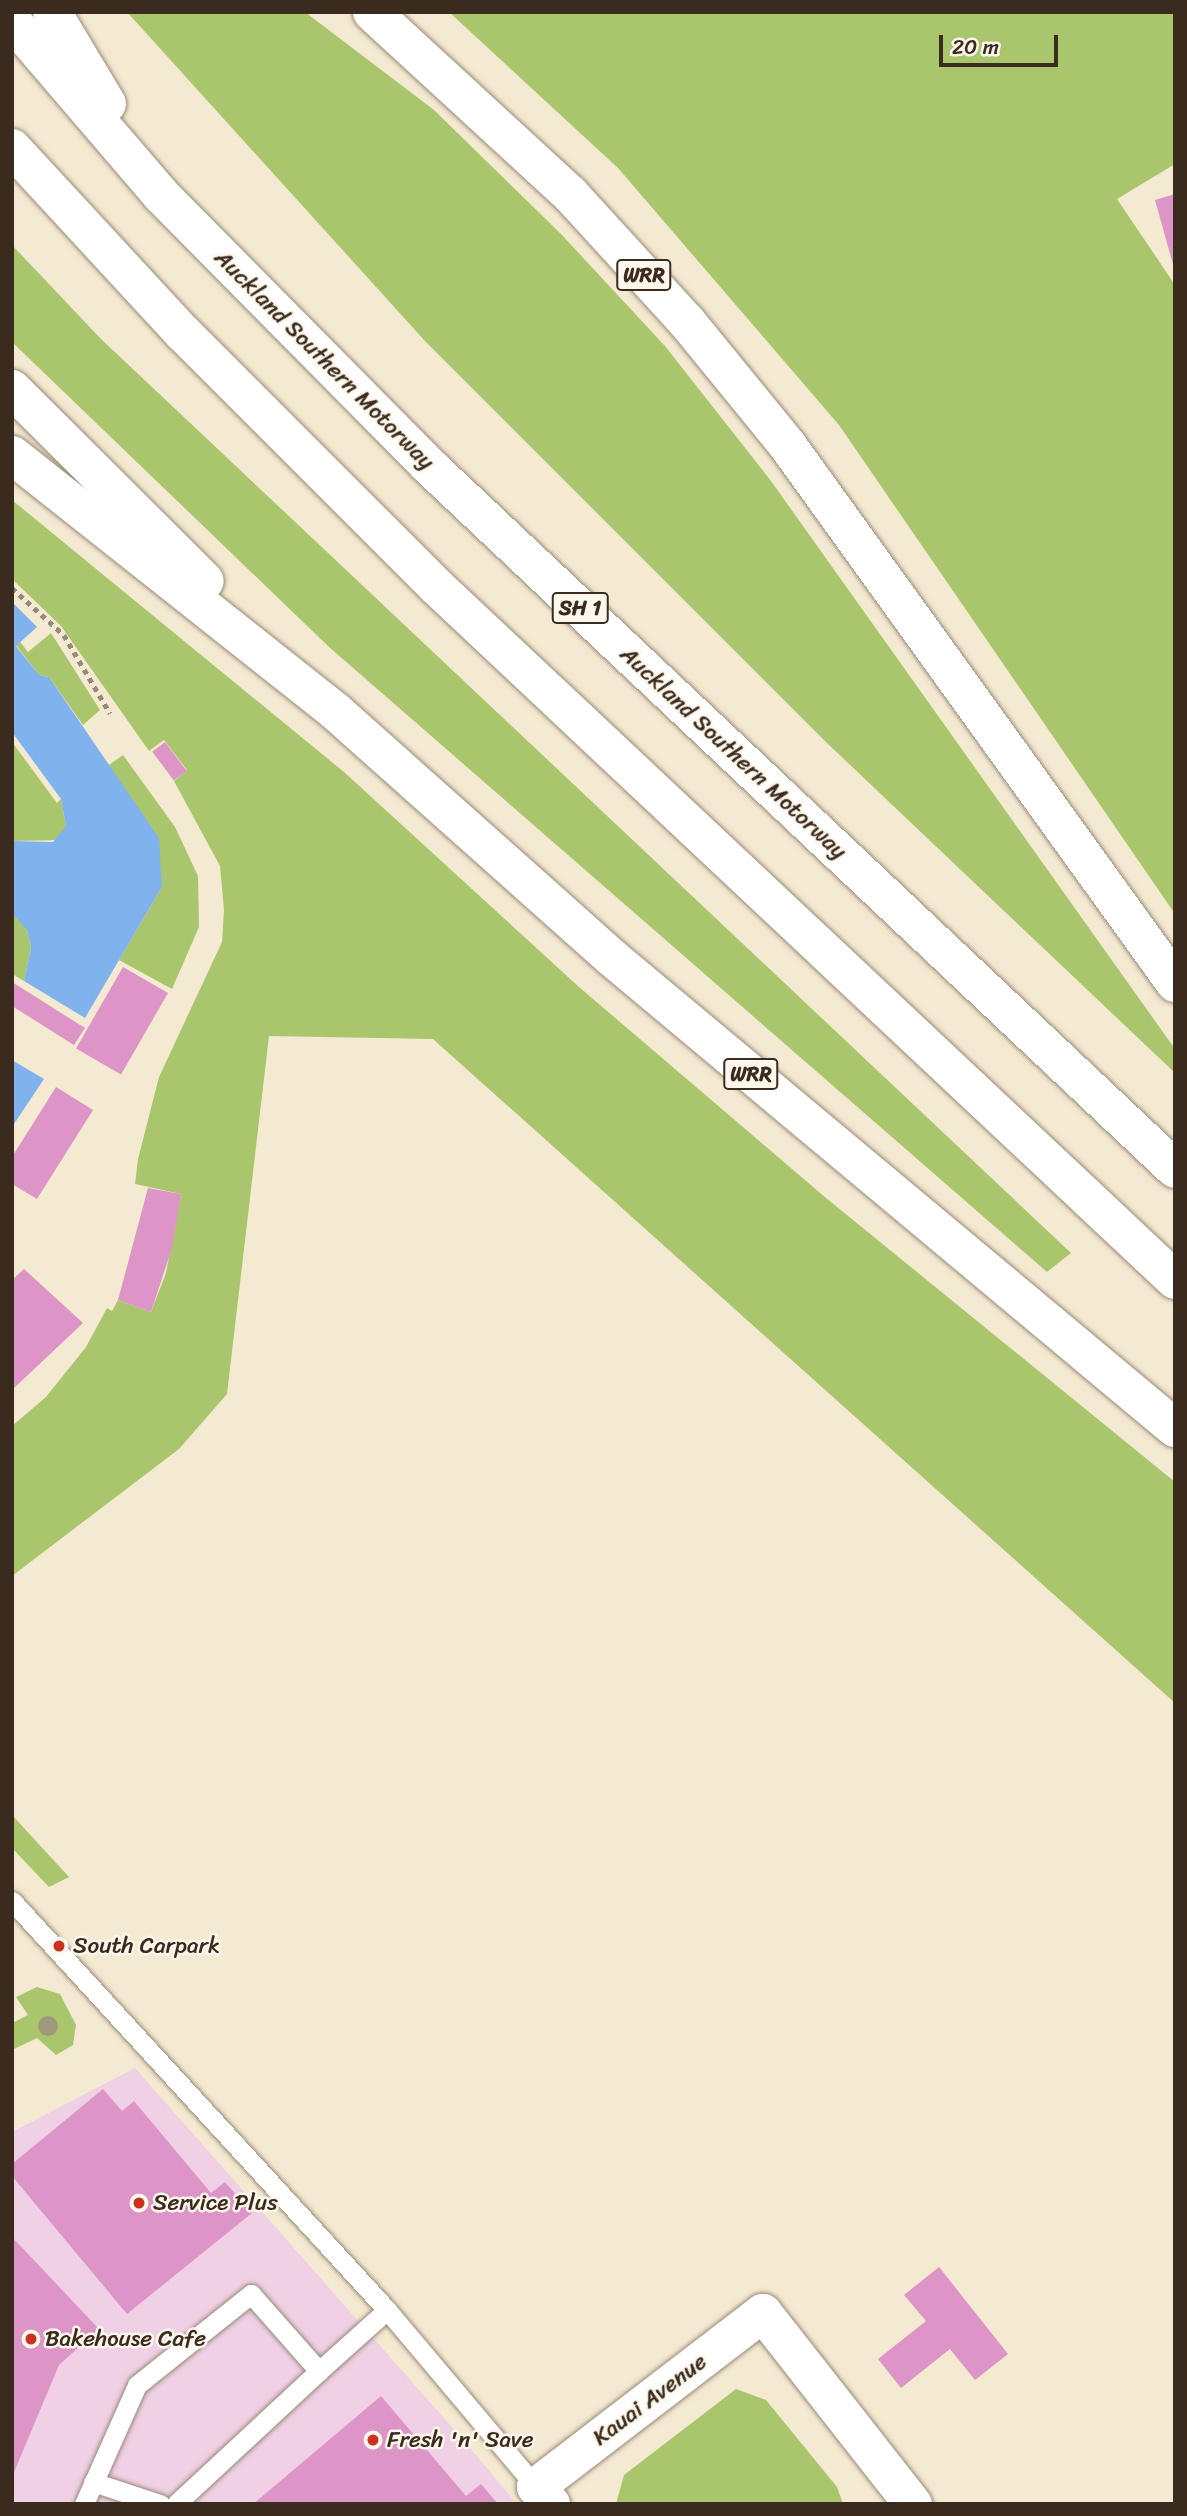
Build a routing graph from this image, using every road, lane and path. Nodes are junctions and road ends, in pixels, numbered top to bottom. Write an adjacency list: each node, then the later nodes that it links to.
1 (52, 12): 5 (main road)
2 (372, 12): 11 (main road, WRR)
3 (12, 22): 5 (main road, Auckland Southern Motorway / SH 1)
4 (12, 148): 13 (main road)
5 (161, 195): 12 (main road, Auckland Southern Motorway / SH 1)
6 (12, 389): 9 (main road, WRR)
7 (12, 455): 9 (main road)
8 (12, 588): 10 (path)
9 (335, 711): 14 (main road, WRR)
10 (110, 713)
11 (1175, 984)
12 (1175, 1169)
13 (1175, 1280)
14 (1175, 1428)
15 (12, 1900): 16 (lane)
16 (387, 2310): 17 (lane); 19 (lane)
17 (319, 2371): 18 (lane); 22 (lane)
18 (93, 2482): 20 (lane); 21 (lane)
19 (543, 2495): 23 (main road, Kauai Avenue)
20 (84, 2504)
21 (160, 2504)
22 (176, 2504)
23 (913, 2504)

